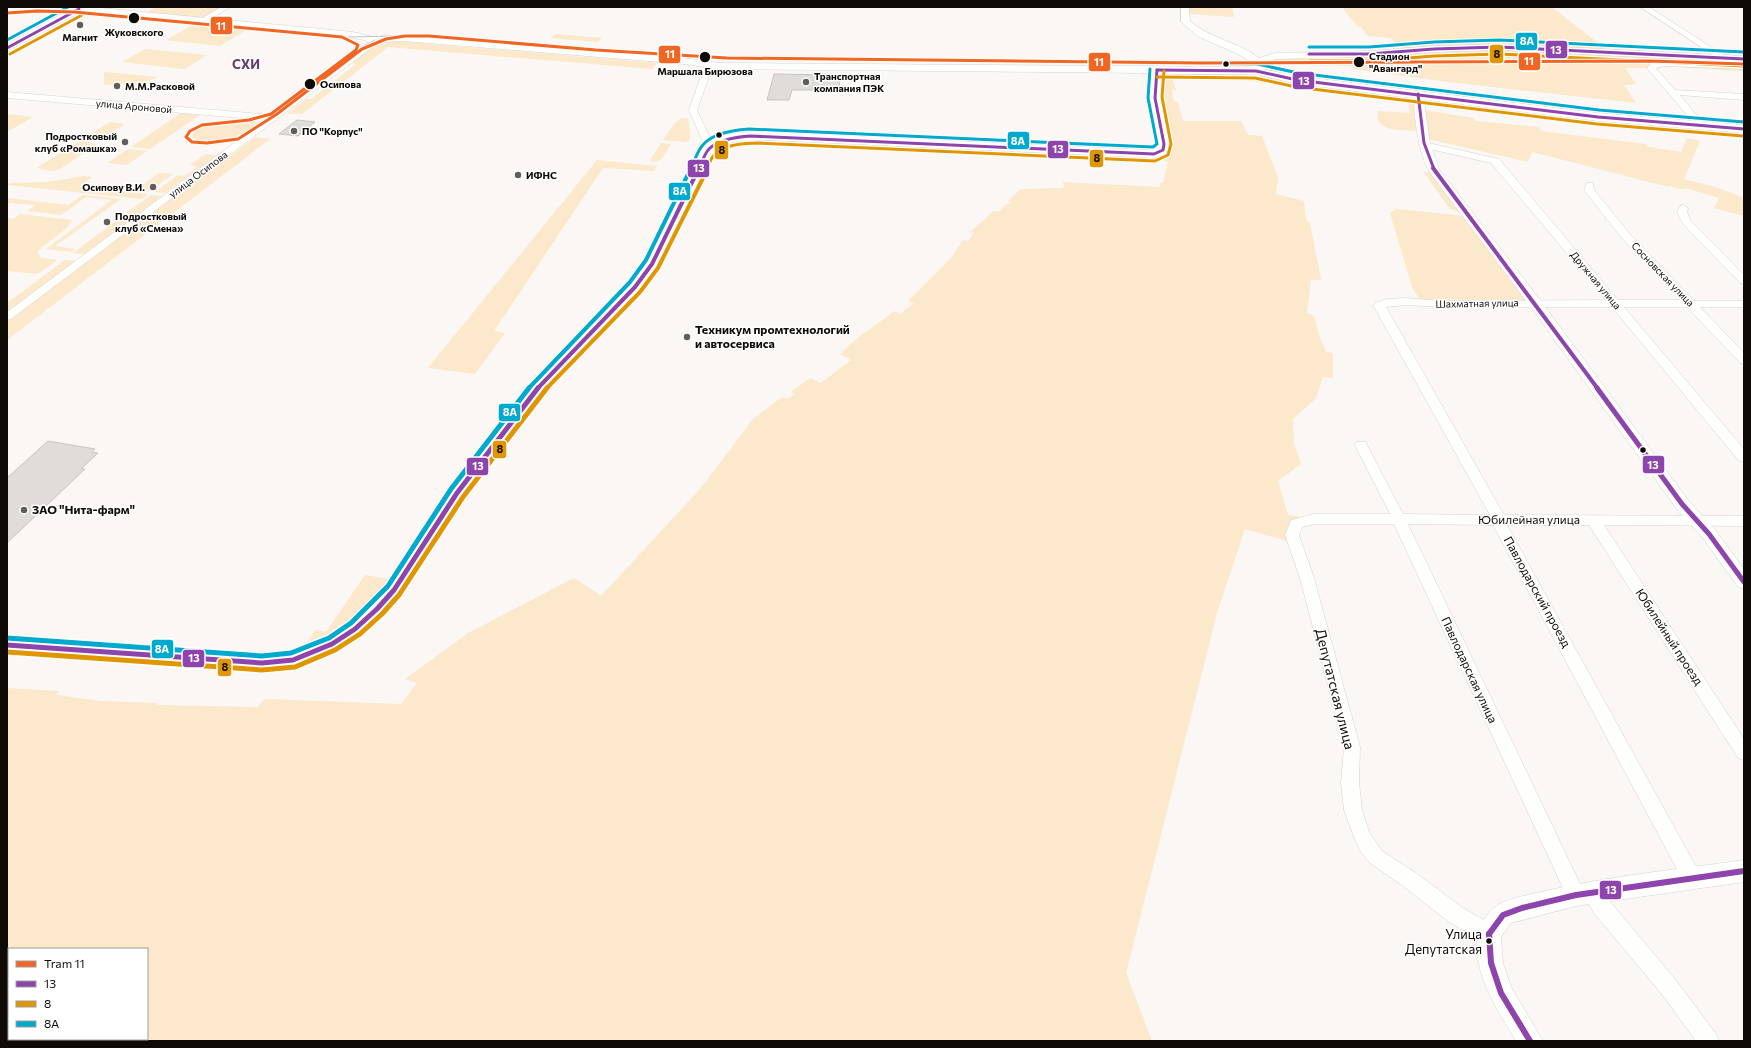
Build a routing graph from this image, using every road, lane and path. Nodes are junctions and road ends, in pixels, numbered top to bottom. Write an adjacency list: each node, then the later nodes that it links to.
1 (226, 7): 8 (street)
2 (1185, 7): 11 (street)
3 (1644, 7): 13 (street)
4 (40, 9): 5 (main road); 6 (main road); 7 (main road)
5 (7, 10)
6 (78, 10): 8 (main road); 10 (main road)
7 (7, 14)
8 (200, 21): 9 (main road)
9 (370, 39): 15 (main road); 23 (street); 24 (street, улица Осипова)
10 (7, 48)
11 (1234, 48): 12 (street); 16 (street)
12 (1275, 56): 13 (main road); 16 (main road)
13 (1724, 58): 14 (main road)
14 (1744, 59)
15 (719, 66): 18 (main road); 27 (street)
16 (1257, 67): 18 (main road); 20 (main road)
17 (1744, 67): 19 (street)
18 (1157, 70): 27 (main road)
19 (1674, 92): 22 (street); 25 (street)
20 (1418, 94): 25 (main road); 28 (street)
21 (7, 95): 23 (street, улица Ароновой)
22 (1744, 97)
23 (260, 117): 24 (street)
24 (274, 118): 37 (street, улица Осипова)
25 (1701, 126): 26 (main road)
26 (1744, 130)
27 (715, 144): 48 (main road)
28 (1424, 145): 32 (street); 33 (street, Дружная улица)
29 (1590, 185): 34 (street, Сосновская улица)
30 (1683, 208): 31 (street)
31 (1744, 281)
32 (1535, 303): 33 (street, Шахматная улица); 36 (street, Шахматная улица); 45 (street)
33 (1615, 303): 34 (street, Шахматная улица); 40 (street, Дружная улица)
34 (1692, 304): 35 (street, Шахматная улица); 38 (street, Сосновская улица)
35 (1744, 304)
36 (1379, 305): 43 (street, Павлодарский проезд)
37 (7, 317)
38 (1744, 360)
39 (1361, 445): 41 (street, Павлодарская улица)
40 (1744, 458)
41 (1398, 519): 42 (street, Юбилейная улица); 43 (street, Юбилейная улица); 52 (street, Павлодарская улица)
42 (1314, 520): 53 (street, Депутатская улица)
43 (1499, 520): 44 (street, Юбилейная улица); 51 (street, Павлодарский проезд)
44 (1594, 521): 45 (street, Юбилейная улица); 49 (street, Юбилейный проезд)
45 (1697, 521): 46 (street, Юбилейная улица); 47 (street)
46 (1744, 521)
47 (1744, 582)
48 (7, 645)
49 (1744, 754)
50 (1742, 874): 51 (street)
51 (1696, 879): 52 (street)
52 (1584, 894): 53 (street); 55 (street, Павлодарская улица)
53 (1490, 934): 54 (street)
54 (1530, 1041)
55 (1709, 1041)

